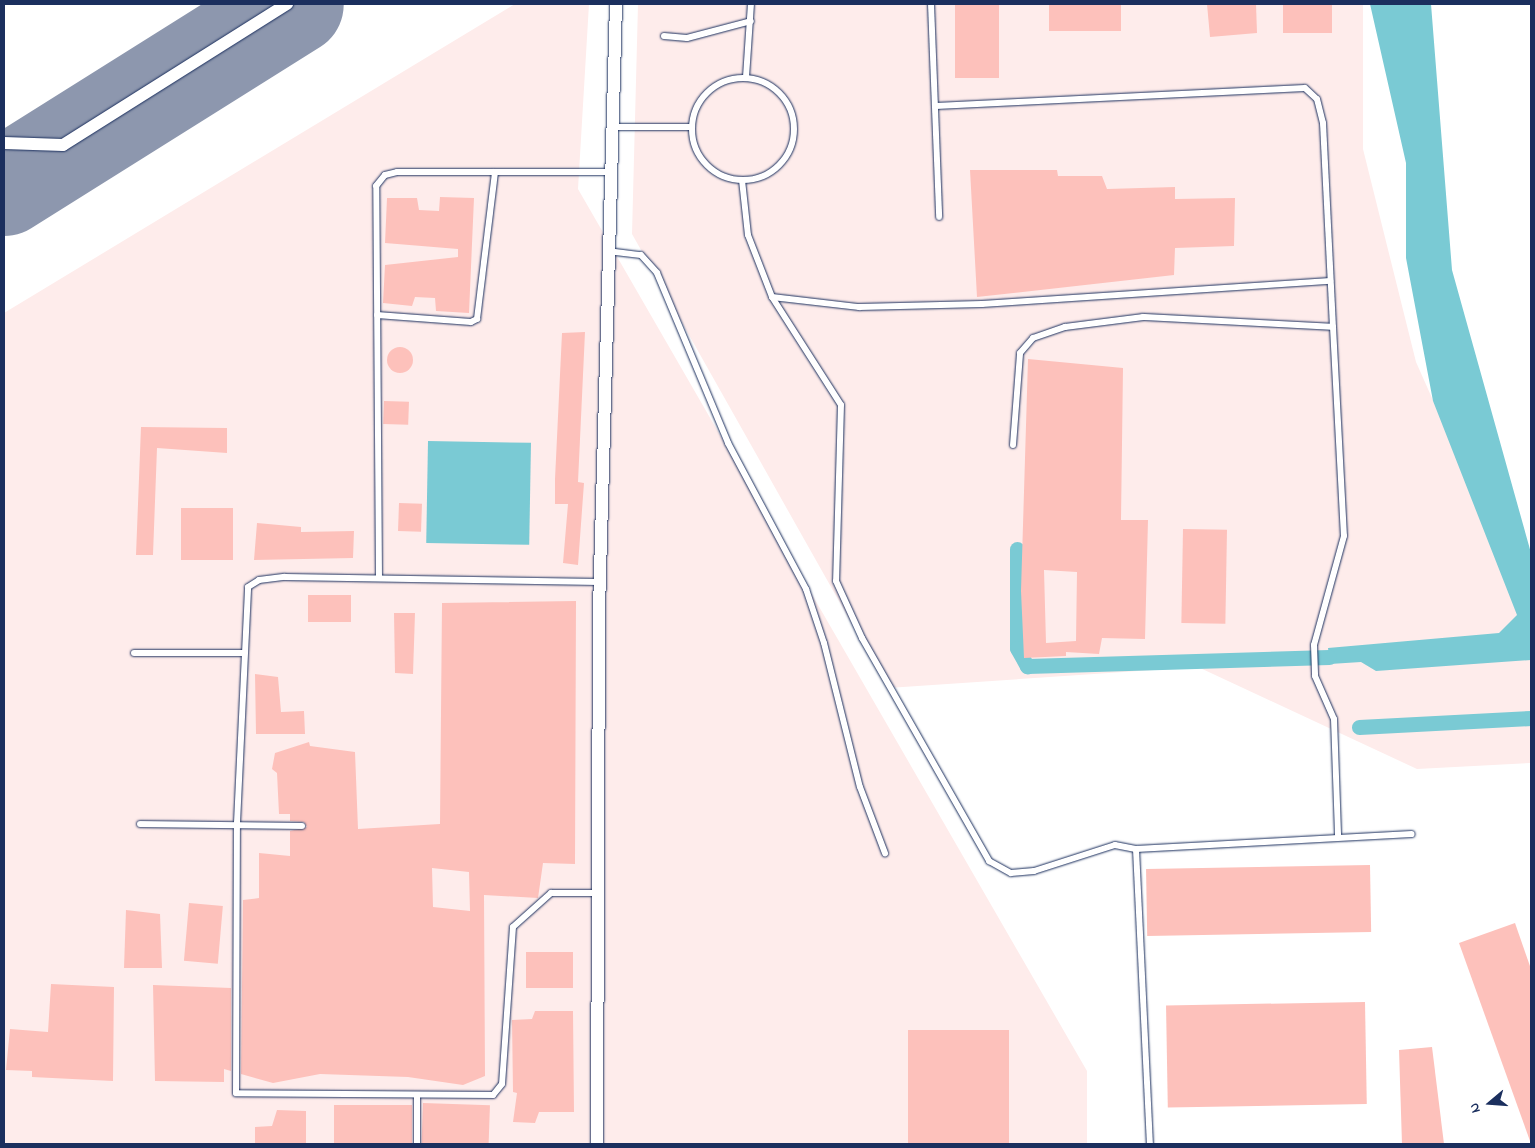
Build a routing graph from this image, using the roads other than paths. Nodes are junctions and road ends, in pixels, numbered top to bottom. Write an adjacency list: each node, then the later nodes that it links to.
1 (287, 4): 11 (street)
2 (616, 4): 9 (street)
3 (751, 4): 5 (lane)
4 (931, 4): 8 (lane)
5 (751, 21): 6 (lane); 7 (lane)
6 (664, 36)
7 (746, 77): 10 (lane); 14 (lane)
8 (936, 106): 15 (lane); 17 (lane)
9 (612, 127): 10 (lane); 13 (street)
10 (692, 127): 14 (lane)
11 (4, 143)
12 (496, 172): 13 (lane); 19 (lane); 19 (lane)
13 (610, 172): 16 (street)
14 (742, 180): 18 (lane)
15 (939, 217)
16 (606, 251): 23 (street); 32 (lane)
17 (1330, 281): 18 (lane); 20 (lane)
18 (772, 297): 31 (lane)
19 (377, 315): 22 (lane)
20 (1333, 327): 21 (lane); 30 (lane)
21 (1012, 445)
22 (379, 578): 23 (lane); 24 (lane)
23 (599, 582): 33 (street)
24 (243, 653): 25 (lane); 26 (lane)
25 (134, 654)
26 (237, 823): 27 (lane); 28 (lane); 34 (lane)
27 (140, 824)
28 (302, 826)
29 (1412, 834): 30 (lane)
30 (1338, 835): 31 (lane)
31 (1136, 849): 37 (lane)
32 (885, 853)
33 (600, 893): 34 (lane); 36 (street)
34 (417, 1095): 35 (lane)
35 (417, 1144)
36 (597, 1144)
37 (1150, 1144)

